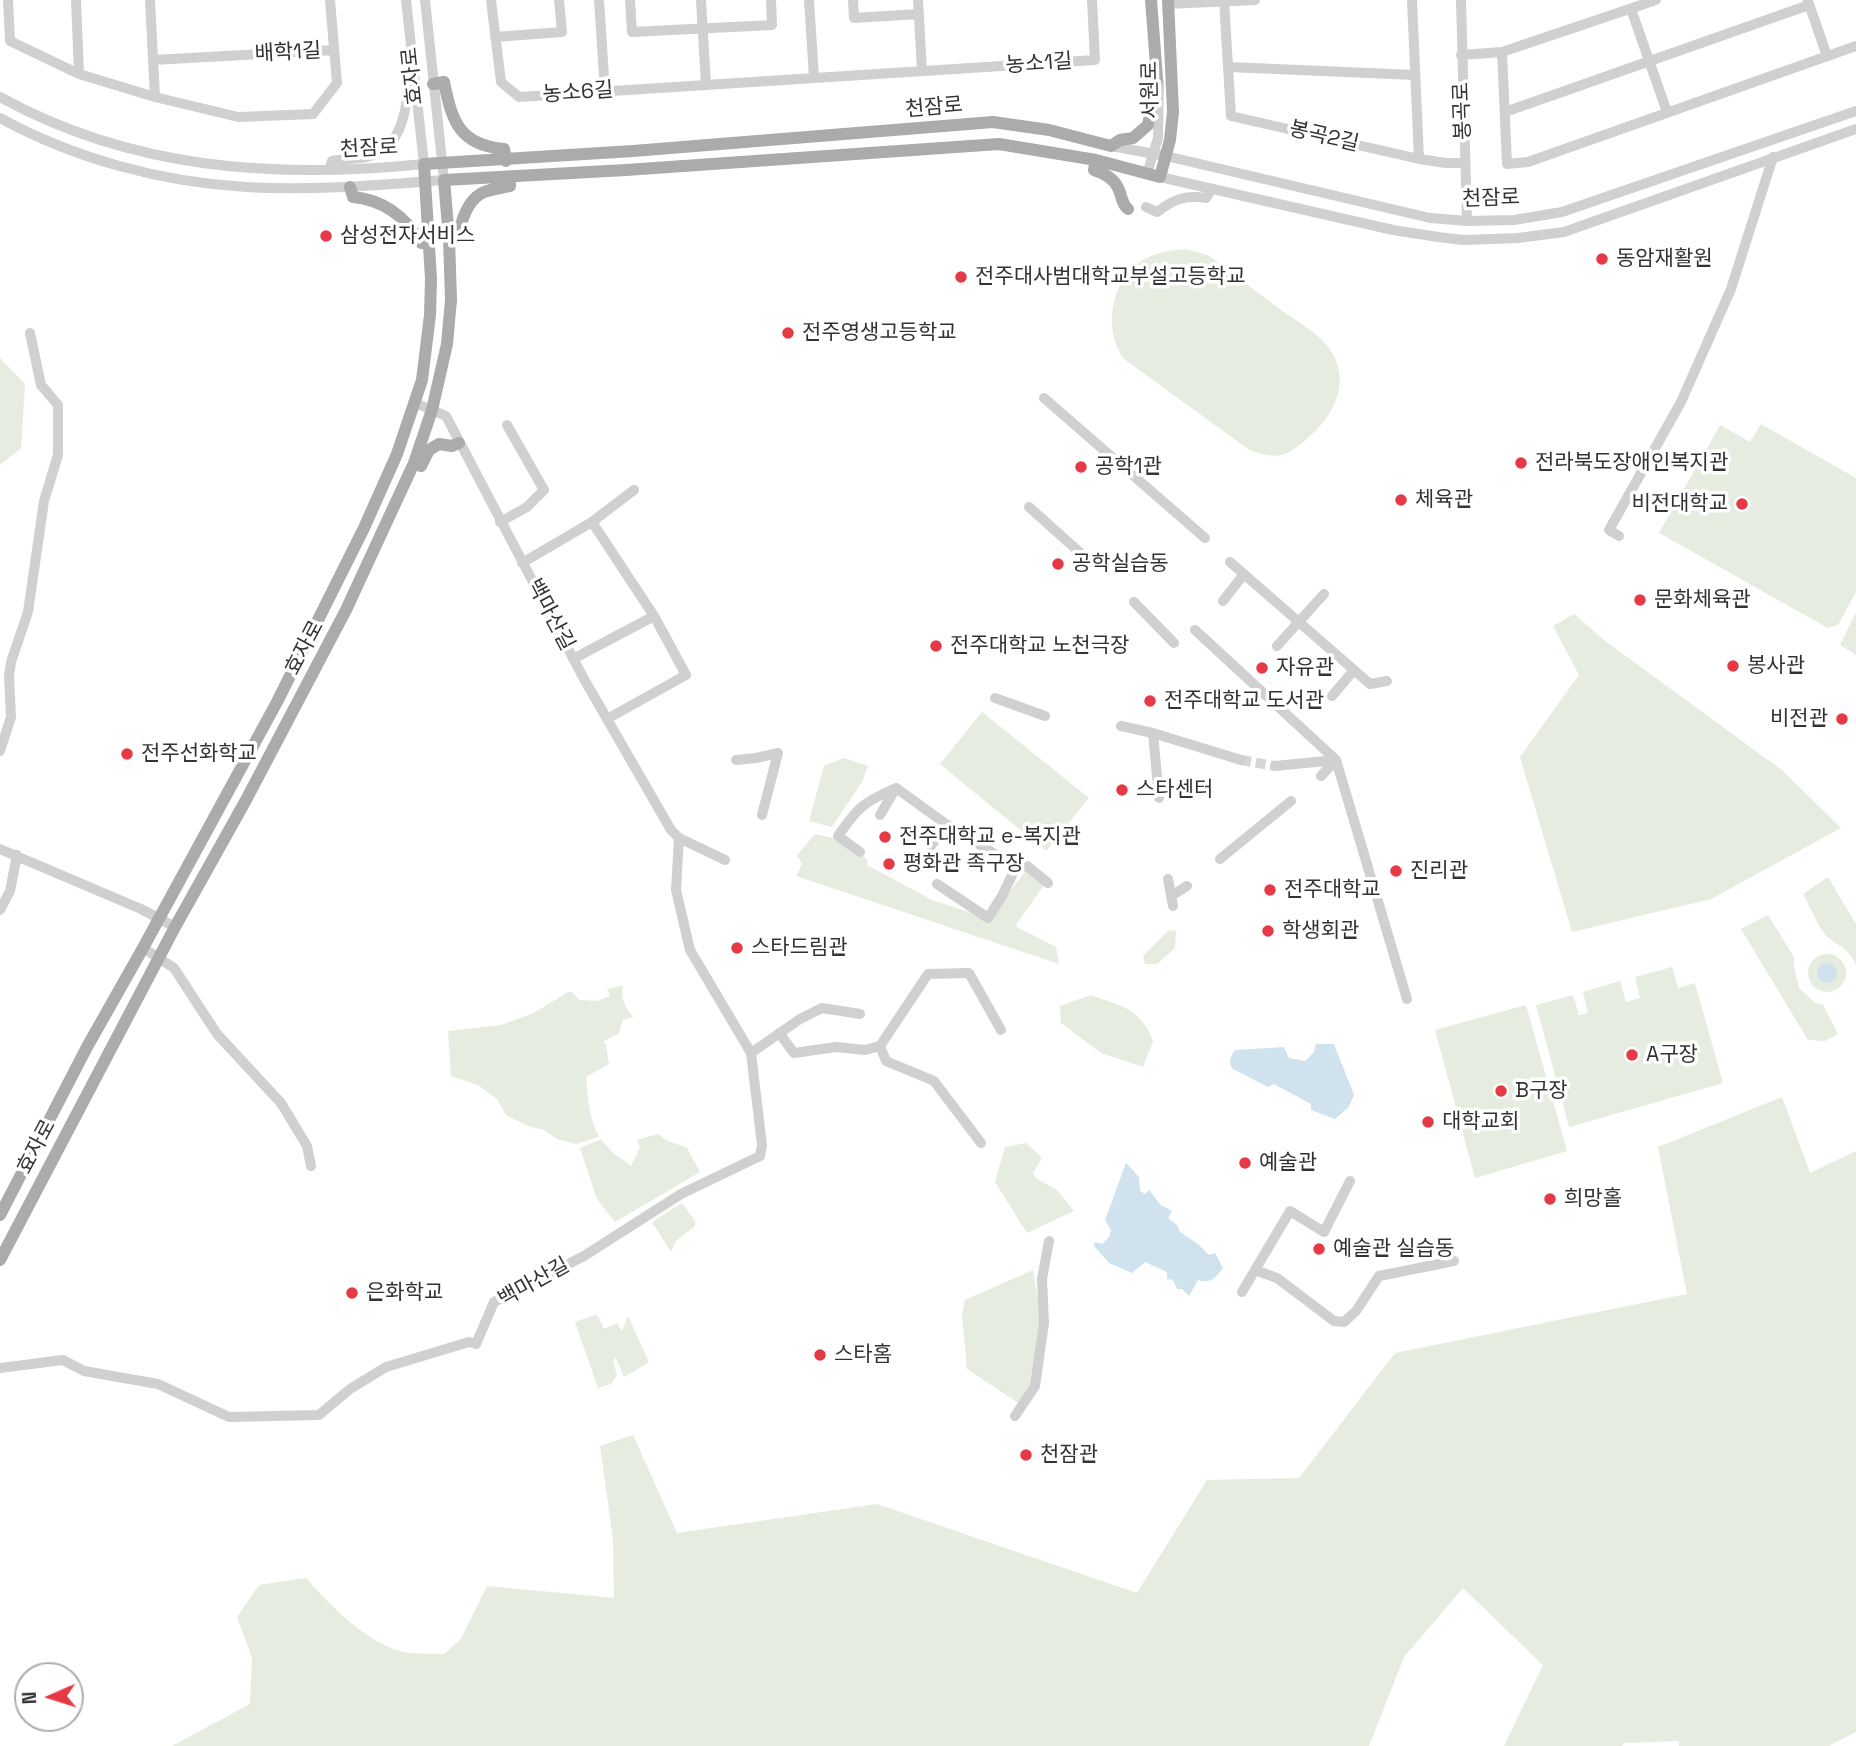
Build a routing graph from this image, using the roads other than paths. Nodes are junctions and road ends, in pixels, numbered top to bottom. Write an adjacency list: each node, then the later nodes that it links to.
1 (8, 0): 38 (street, 배학1길)
2 (76, 0): 38 (street)
3 (150, 0): 34 (street)
4 (330, 0): 30 (street, 배학1길)
5 (406, 0): 44 (street, 효자로)
6 (425, 0): 42 (street, 효자로)
7 (491, 0): 28 (street, 농소6길)
8 (559, 0): 28 (street)
9 (599, 0): 45 (street)
10 (630, 0): 27 (street)
11 (701, 0): 27 (street)
12 (771, 0): 27 (street)
13 (809, 0): 40 (street)
14 (853, 0): 26 (street)
15 (918, 0): 26 (street)
16 (1092, 0): 37 (street, 농소1길)
17 (1151, 0): 41 (main road, 서원로)
18 (1255, 0): 22 (street)
19 (1412, 0): 39 (street)
20 (1461, 0): 32 (street, 봉곡로)
21 (1656, 0): 25 (street)
22 (1224, 1): 23 (street); 36 (street, 봉곡2길)
23 (1168, 2): 54 (main road, 서원로)
24 (1809, 2): 33 (street); 35 (street)
25 (1631, 9): 31 (street); 35 (street)
26 (919, 14): 37 (street)
27 (703, 29): 43 (street)
28 (495, 37): 45 (street, 농소6길)
29 (1856, 46): 33 (street)
30 (334, 50): 34 (street, 배학1길); 47 (street, 배학1길)
31 (1502, 52): 32 (street); 50 (street)
32 (1461, 55): 60 (street, 봉곡로)
33 (1827, 56): 48 (street)
34 (153, 60): 47 (street)
35 (1649, 61): 48 (street); 50 (street)
36 (1229, 67): 39 (street); 56 (street, 봉곡2길)
37 (922, 71): 40 (street, 농소6길)
38 (79, 74): 47 (street, 배학1길)
39 (1415, 75): 56 (street)
40 (814, 78): 43 (street, 농소6길)
41 (1157, 78): 53 (main road); 54 (street, 서원로)
42 (433, 84): 57 (main road); 59 (street, 효자로)
43 (706, 85): 45 (street, 농소6길)
44 (416, 87): 61 (street, 효자로); 62 (street)
45 (605, 92)
46 (0, 97): 62 (street, 천잠로)
47 (155, 97)
48 (1667, 111): 50 (street)
49 (1856, 111): 72 (street, 천잠로)
50 (1505, 112)
51 (0, 118): 68 (street, 천잠로)
52 (1856, 129): 55 (street, 천잠로)
53 (1111, 146): 54 (street, 천잠로); 57 (main road, 천잠로)
54 (1160, 155): 63 (street, 서원로); 65 (main road, 서원로); 72 (street, 천잠로)
55 (1773, 157): 69 (street, 천잠로); 86 (street)
56 (1419, 159): 60 (street, 봉곡2길)
57 (506, 160): 59 (main road, 천잠로)
58 (1096, 160): 63 (main road, 천잠로); 64 (main road, 천잠로); 71 (main road)
59 (443, 163): 61 (main road, 천잠로); 66 (street, 효자로)
60 (1464, 163): 72 (street, 봉곡로)
61 (424, 164): 62 (street, 천잠로); 67 (main road, 효자로)
62 (329, 170)
63 (1147, 174): 65 (main road, 천잠로)
64 (510, 177): 66 (main road, 천잠로); 73 (main road)
65 (1160, 177): 69 (street, 천잠로)
66 (444, 180): 67 (street, 천잠로); 73 (main road, 효자로)
67 (426, 181): 68 (street, 천잠로); 74 (main road, 효자로)
68 (350, 187): 74 (main road)
69 (1211, 190): 70 (street)
70 (1146, 207)
71 (1128, 209)
72 (1467, 221)
73 (449, 238): 78 (main road, 효자로)
74 (429, 242): 77 (main road, 효자로)
75 (30, 333): 109 (street)
76 (1044, 398): 87 (street)
77 (415, 403): 78 (street, 백마산길); 134 (main road, 효자로)
78 (432, 410): 80 (street, 백마산길); 81 (main road, 효자로)
79 (507, 425): 84 (street)
80 (459, 443): 81 (main road); 84 (street, 백마산길)
81 (414, 463): 135 (main road, 효자로)
82 (634, 490): 85 (street)
83 (1029, 507): 88 (street)
84 (500, 522): 90 (street, 백마산길)
85 (592, 522): 90 (street); 95 (street)
86 (1614, 533)
87 (1205, 538)
88 (1086, 558)
89 (1230, 562): 91 (street)
90 (522, 563): 100 (street, 백마산길)
91 (1244, 574): 93 (street); 96 (street)
92 (1324, 594): 96 (street)
93 (1223, 601)
94 (1134, 602): 98 (street)
95 (654, 616): 100 (street); 106 (street)
96 (1299, 621): 99 (street); 101 (street)
97 (1195, 630): 112 (street)
98 (1174, 642)
99 (1277, 646)
100 (573, 659): 106 (street, 백마산길)
101 (1354, 670): 102 (street); 103 (street)
102 (1387, 681)
103 (1332, 696)
104 (995, 698): 105 (street)
105 (1045, 716)
106 (607, 719): 121 (street, 백마산길)
107 (1121, 726): 108 (street)
108 (1153, 733): 111 (street); 116 (street)
109 (0, 751)
110 (736, 760): 118 (street)
111 (1241, 760)
112 (1336, 760): 113 (street); 114 (street); 138 (street)
113 (1275, 766)
114 (1321, 776)
115 (896, 788): 119 (street); 120 (street); 124 (street)
116 (1159, 798)
117 (1291, 801): 126 (street)
118 (762, 815)
119 (880, 815)
120 (946, 824): 122 (street); 128 (street)
121 (679, 838): 127 (street, 백마산길); 143 (street, 백마산길)
122 (931, 846)
123 (0, 849): 125 (street)
124 (860, 852)
125 (17, 855): 133 (street); 134 (street)
126 (1220, 859)
127 (725, 860)
128 (1016, 867): 130 (street); 131 (street)
129 (1168, 879): 132 (street)
130 (1048, 883)
131 (937, 884)
132 (1187, 886)
133 (0, 910)
134 (159, 918): 135 (street); 136 (main road, 효자로)
135 (175, 927): 137 (main road, 효자로)
136 (144, 948): 137 (street); 147 (main road, 효자로)
137 (160, 957): 145 (street); 149 (main road, 효자로)
138 (1408, 999)
139 (860, 1014): 141 (street)
140 (1001, 1030): 142 (street)
141 (779, 1033): 142 (street); 143 (street)
142 (880, 1045): 144 (street)
143 (751, 1053): 153 (street, 백마산길)
144 (981, 1143)
145 (311, 1166)
146 (1350, 1181): 151 (street)
147 (0, 1215)
148 (1049, 1241): 154 (street)
149 (0, 1260)
150 (1454, 1261): 151 (street)
151 (1255, 1270): 152 (street)
152 (1242, 1292)
153 (0, 1368)
154 (1015, 1416)

